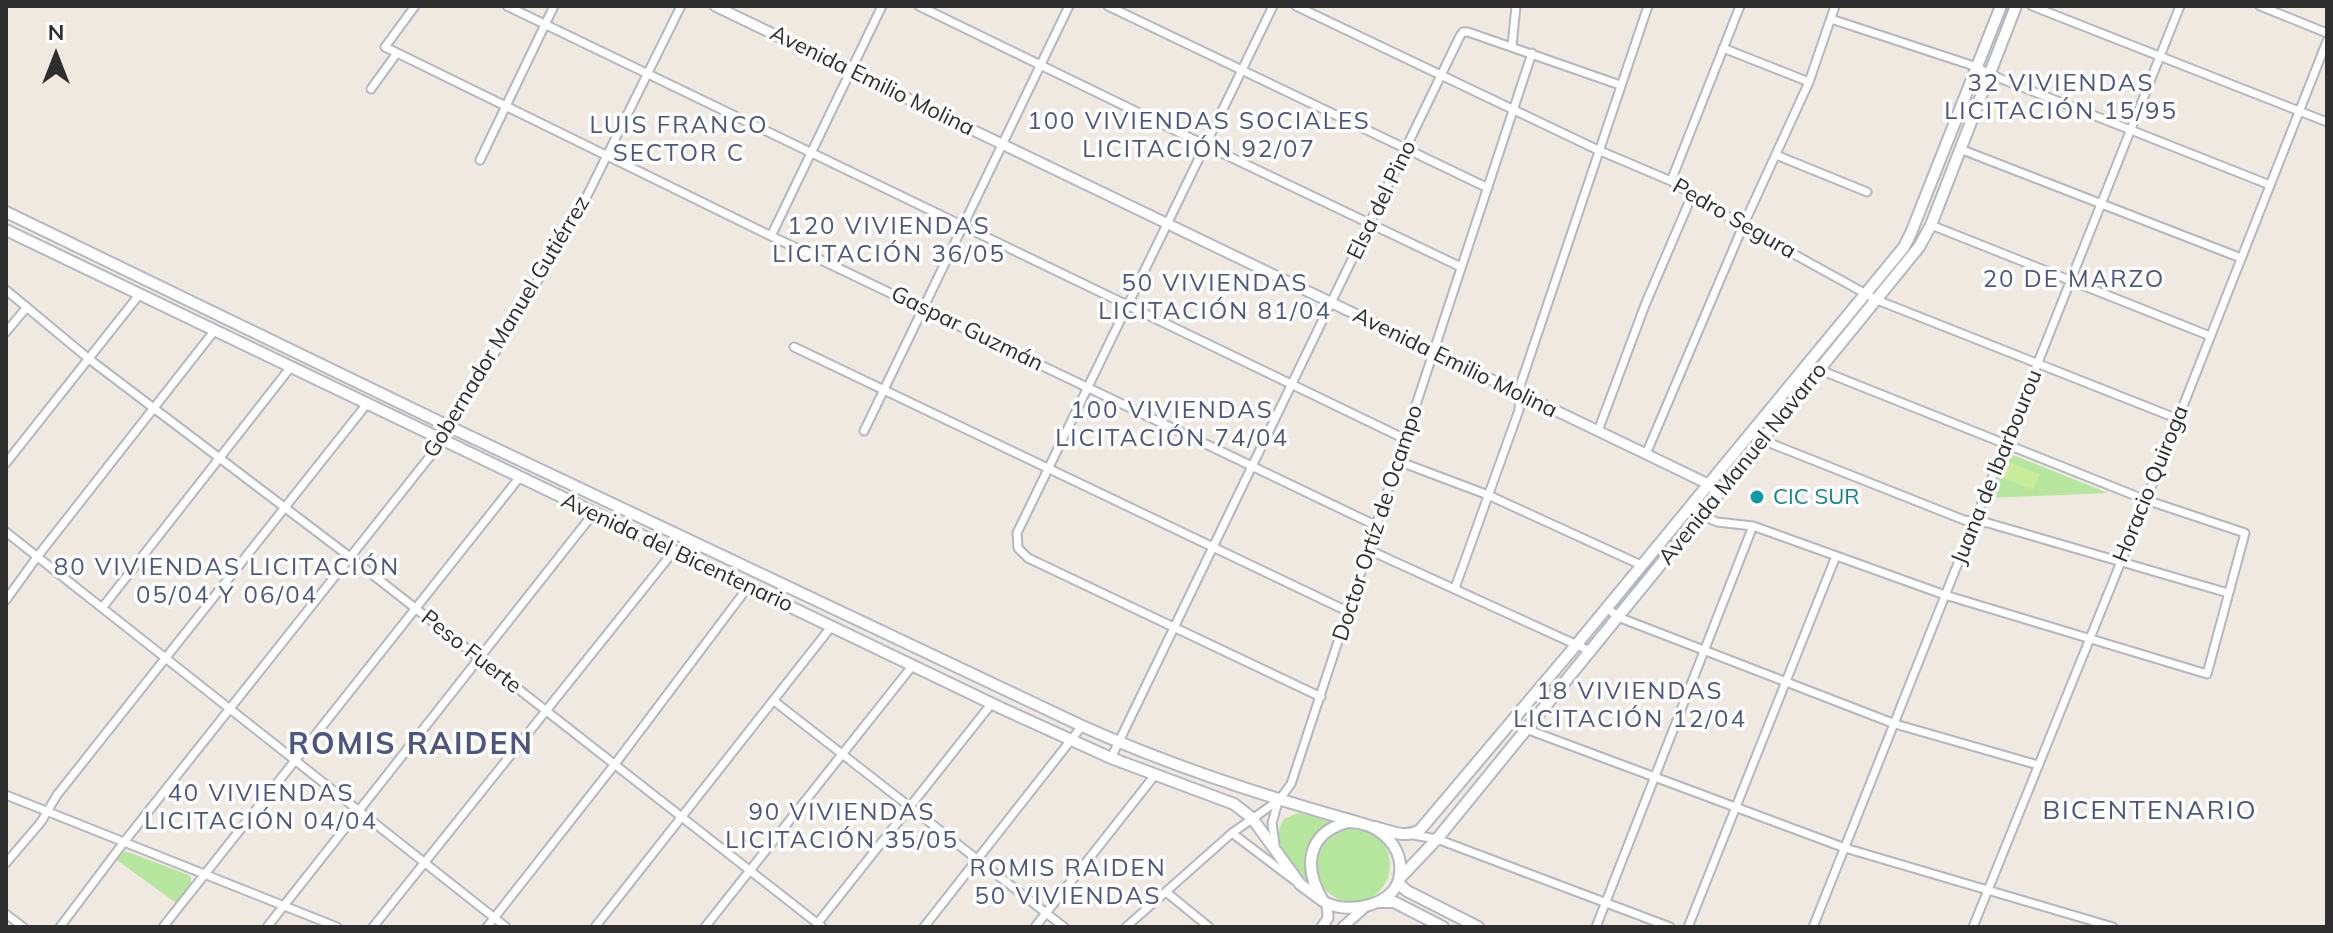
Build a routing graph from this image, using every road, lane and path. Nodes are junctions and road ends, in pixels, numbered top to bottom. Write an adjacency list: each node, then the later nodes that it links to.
1 (415, 6): 27 (street, Gaspar Guzmán)
2 (507, 6): 22 (street)
3 (554, 6): 22 (street)
4 (681, 6): 35 (street, Gobernador Manuel Gutiérrez)
5 (715, 6): 33 (street, Avenida Emilio Molina)
6 (882, 6): 33 (street)
7 (919, 6): 30 (street)
8 (1069, 6): 30 (street)
9 (1108, 6): 32 (street)
10 (1273, 6): 32 (street)
11 (1296, 6): 36 (street, Pedro Segura)
12 (1516, 6): 25 (street)
13 (1648, 6): 38 (street)
14 (1740, 6): 26 (street)
15 (1835, 6): 21 (street)
16 (2001, 6): 31 (main road, Avenida Manuel Navarro)
17 (2016, 6): 34 (main road, Avenida Manuel Navarro)
18 (2032, 6): 29 (street)
19 (2180, 6): 29 (street, Juana de Ibarbourou)
20 (2261, 6): 23 (street)
21 (1831, 19): 31 (street); 37 (street)
22 (545, 25): 35 (street); 40 (street)
23 (2327, 33)
24 (2327, 41): 42 (street, Horacio Quiroga)
25 (1512, 46): 28 (street); 36 (street, Elsa del Pino)
26 (1723, 48): 37 (street); 54 (street)
27 (397, 53): 39 (street); 40 (street, Gaspar Guzmán)
28 (1532, 53): 38 (street); 41 (street, Doctor Ortíz de Ocampo)
29 (2159, 56): 42 (street); 44 (street, Juana de Ibarbourou)
30 (1040, 66): 45 (street); 46 (street)
31 (1977, 67): 34 (street); 72 (main road, Avenida Manuel Navarro)
32 (1241, 71): 46 (street); 48 (street)
33 (851, 72): 45 (street, Avenida Emilio Molina); 50 (street)
34 (1989, 74): 44 (street); 47 (main road, Avenida Manuel Navarro)
35 (647, 75): 50 (street); 52 (street, Gobernador Manuel Gutiérrez)
36 (1441, 77): 41 (street, Pedro Segura); 48 (street, Elsa del Pino)
37 (1809, 82): 51 (street)
38 (1620, 85): 49 (street)
39 (371, 89)
40 (506, 107): 52 (street, Gaspar Guzmán); 53 (street)
41 (1513, 110): 49 (street, Pedro Segura); 56 (street, Doctor Ortíz de Ocampo)
42 (2300, 111): 43 (street); 55 (street, Horacio Quiroga)
43 (2327, 122)
44 (2130, 130): 55 (street); 59 (street, Juana de Ibarbourou)
45 (1003, 144): 61 (street, Avenida Emilio Molina); 65 (street)
46 (1205, 145): 61 (street); 62 (street)
47 (1960, 149): 59 (street); 63 (main road, Avenida Manuel Navarro)
48 (1406, 150): 56 (street); 62 (street, Elsa del Pino)
49 (1598, 150): 54 (street, Pedro Segura); 91 (street)
50 (811, 154): 65 (street); 67 (street)
51 (1776, 155): 57 (street); 64 (street)
52 (607, 156): 67 (street, Gaspar Guzmán); 95 (street, Gobernador Manuel Gutiérrez)
53 (480, 160)
54 (1671, 181): 58 (street, Pedro Segura)
55 (2270, 185): 68 (street, Horacio Quiroga)
56 (1488, 188): 69 (street, Doctor Ortíz de Ocampo)
57 (1867, 192)
58 (1693, 193): 64 (street, Pedro Segura); 97 (street)
59 (2101, 203): 68 (street); 70 (street, Juana de Ibarbourou)
60 (6, 212): 95 (main road, Avenida del Bicentenario)
61 (1167, 224): 75 (street, Avenida Emilio Molina); 76 (street)
62 (1370, 224): 69 (street); 75 (street, Elsa del Pino)
63 (1931, 225): 70 (street); 74 (main road, Avenida Manuel Navarro)
64 (1743, 226): 72 (street, Pedro Segura); 103 (street)
65 (962, 227): 76 (street); 78 (street)
66 (6, 230): 73 (main road, Avenida del Bicentenario)
67 (771, 236): 78 (street, Gaspar Guzmán)
68 (2241, 258): 81 (street, Horacio Quiroga)
69 (1461, 267): 83 (street, Doctor Ortíz de Ocampo)
70 (2070, 281): 81 (street); 85 (street, Juana de Ibarbourou)
71 (6, 290): 77 (street, Peso Fuerte)
72 (1865, 293): 74 (street, Pedro Segura); 98 (main road, Avenida Manuel Navarro)
73 (139, 295): 79 (main road, Avenida del Bicentenario); 84 (street)
74 (1877, 300): 85 (street, Pedro Segura); 87 (main road, Avenida Manuel Navarro)
75 (1332, 303): 83 (street, Avenida Emilio Molina); 88 (street, Elsa del Pino)
76 (1128, 306): 88 (street); 89 (street)
77 (27, 307): 80 (street); 84 (street, Peso Fuerte)
78 (923, 308): 89 (street, Gaspar Guzmán); 90 (street)
79 (215, 330): 86 (main road, Avenida del Bicentenario); 93 (street)
80 (6, 332)
81 (2210, 336): 94 (street, Horacio Quiroga)
82 (794, 347): 90 (street)
83 (1433, 351): 91 (street, Avenida Emilio Molina); 99 (street, Doctor Ortíz de Ocampo)
84 (89, 359): 93 (street, Peso Fuerte); 106 (street)
85 (2038, 363): 94 (street, Pedro Segura); 102 (street, Juana de Ibarbourou)
86 (290, 368): 92 (main road, Avenida del Bicentenario); 104 (street)
87 (1820, 370): 101 (main road, Avenida Manuel Navarro); 102 (street)
88 (1292, 385): 99 (street); 107 (street, Elsa del Pino)
89 (1088, 387): 107 (street, Gaspar Guzmán); 108 (street)
90 (884, 390): 96 (street); 108 (street)
91 (1520, 394): 97 (street, Avenida Emilio Molina); 112 (street)
92 (366, 405): 100 (main road, Avenida del Bicentenario); 115 (street)
93 (155, 408): 104 (street, Peso Fuerte); 126 (street)
94 (2178, 419): 113 (street, Horacio Quiroga)
95 (450, 427): 100 (street, Gobernador Manuel Gutiérrez); 156 (main road, Avenida del Bicentenario)
96 (864, 431)
97 (1598, 431): 103 (street, Avenida Emilio Molina)
98 (1751, 432): 101 (street); 110 (main road, Avenida Manuel Navarro)
99 (1405, 439): 105 (street, Doctor Ortíz de Ocampo)
100 (443, 440): 109 (main road, Avenida del Bicentenario); 127 (street, Gobernador Manuel Gutiérrez)
101 (1762, 440): 111 (main road, Avenida Manuel Navarro); 118 (street)
102 (2006, 445): 113 (street); 118 (street, Juana de Ibarbourou)
103 (1646, 454): 110 (street, Avenida Emilio Molina)
104 (220, 456): 115 (street, Peso Fuerte); 135 (street)
105 (1398, 461): 112 (street); 119 (street, Doctor Ortíz de Ocampo)
106 (6, 463)
107 (1253, 468): 119 (street, Gaspar Guzmán); 122 (street, Elsa del Pino)
108 (1048, 469): 122 (street); 141 (street)
109 (519, 478): 116 (main road, Avenida del Bicentenario); 136 (street)
110 (1708, 484): 111 (street, Avenida Emilio Molina); 114 (main road, Avenida Manuel Navarro)
111 (1718, 493): 117 (main road, Avenida Manuel Navarro)
112 (1488, 495): 129 (street); 131 (street)
113 (2146, 500): 128 (street, Horacio Quiroga); 132 (street)
114 (1691, 506): 117 (street); 129 (main road, Avenida Manuel Navarro)
115 (285, 507): 127 (street, Peso Fuerte); 146 (street)
116 (593, 514): 124 (main road, Avenida del Bicentenario); 147 (street)
117 (1701, 515): 120 (street); 139 (main road, Avenida Manuel Navarro)
118 (1976, 522): 128 (street); 133 (street, Juana de Ibarbourou)
119 (1377, 526): 123 (street, Doctor Ortíz de Ocampo)
120 (1753, 526): 125 (street); 144 (street)
121 (6, 532): 126 (street)
122 (1214, 548): 138 (street); 141 (street, Elsa del Pino)
123 (1369, 550): 131 (street); 138 (street, Doctor Ortíz de Ocampo)
124 (673, 552): 130 (main road, Avenida del Bicentenario); 154 (street)
125 (1836, 556): 133 (street); 149 (street)
126 (37, 557): 134 (street); 135 (street)
127 (350, 557): 136 (street, Peso Fuerte); 153 (street, Gobernador Manuel Gutiérrez)
128 (2120, 562): 132 (street); 142 (street, Horacio Quiroga)
129 (1641, 565): 137 (main road, Avenida Manuel Navarro)
130 (748, 587): 140 (main road, Avenida del Bicentenario); 163 (street)
131 (1455, 588): 143 (street)
132 (2228, 593): 142 (street)
133 (1945, 595): 142 (street); 155 (street, Juana de Ibarbourou)
134 (6, 600)
135 (102, 608): 146 (street)
136 (415, 608): 147 (street, Peso Fuerte); 162 (street)
137 (1607, 608): 139 (street); 143 (main road, Avenida Manuel Navarro)
138 (1349, 612): 150 (street, Doctor Ortíz de Ocampo)
139 (1618, 617): 144 (street); 145 (main road, Avenida Manuel Navarro)
140 (831, 627): 148 (main road, Avenida del Bicentenario); 151 (street)
141 (1175, 628): 150 (street); 159 (street, Elsa del Pino)
142 (2088, 638): 164 (street, Horacio Quiroga)
143 (1577, 644): 145 (street); 178 (main road, Avenida Manuel Navarro)
144 (1703, 650): 149 (street); 166 (street)
145 (1590, 651): 157 (main road, Avenida Manuel Navarro)
146 (165, 658): 153 (street); 172 (street)
147 (480, 658): 154 (street, Peso Fuerte); 171 (street)
148 (913, 665): 152 (main road, Avenida del Bicentenario); 160 (street)
149 (1785, 681): 155 (street); 170 (street)
150 (1321, 697): 168 (street, Doctor Ortíz de Ocampo)
151 (774, 701): 160 (street); 173 (street)
152 (992, 703): 158 (main road, Avenida del Bicentenario); 169 (street)
153 (231, 710): 162 (street); 180 (street, Gobernador Manuel Gutiérrez)
154 (546, 710): 163 (street, Peso Fuerte); 185 (street)
155 (1895, 724): 164 (street); 181 (street, Juana de Ibarbourou)
156 (1082, 726): 158 (street); 159 (main road, Avenida del Bicentenario)
157 (1526, 729): 166 (street); 179 (main road, Avenida Manuel Navarro)
158 (1071, 741): 161 (main road, Avenida del Bicentenario); 183 (street)
159 (1118, 742): 161 (street, Elsa del Pino); 168 (main road, Avenida del Bicentenario)
160 (842, 754): 169 (street); 186 (street)
161 (1111, 758): 165 (main road, Avenida del Bicentenario)
162 (295, 760): 171 (street); 187 (street)
163 (615, 764): 173 (street, Peso Fuerte); 198 (street)
164 (2038, 765): 190 (street, Horacio Quiroga)
165 (1155, 775): 174 (main road, Avenida del Bicentenario); 196 (street)
166 (1654, 777): 170 (street); 192 (street)
167 (6, 795): 172 (street)
168 (1279, 800): 174 (street, Doctor Ortíz de Ocampo); 175 (main road, Avenida del Bicentenario); 182 (street)
169 (910, 807): 183 (street); 199 (street)
170 (1736, 808): 181 (street); 221 (street)
171 (358, 810): 185 (street); 195 (street)
172 (47, 812): 180 (street); 184 (street)
173 (682, 817): 186 (street, Peso Fuerte); 208 (street)
174 (1252, 818): 177 (street, Doctor Ortíz de Ocampo); 182 (main road, Avenida del Bicentenario)
175 (1357, 822): 176 (main road); 193 (main road)
176 (1375, 827): 178 (main road); 188 (main road)
177 (1232, 833): 189 (street); 191 (street, Doctor Ortíz de Ocampo)
178 (1411, 834): 179 (street)
179 (1437, 839): 188 (main road, Avenida Manuel Navarro); 192 (street)
180 (124, 842): 187 (street); 201 (street, Gobernador Manuel Gutiérrez)
181 (1845, 848): 190 (street); 222 (street, Juana de Ibarbourou)
182 (1276, 850): 189 (main road, Avenida del Bicentenario)
183 (977, 860): 196 (street); 210 (street)
184 (6, 863)
185 (425, 863): 198 (street); 205 (street)
186 (749, 870): 199 (street, Peso Fuerte); 209 (street)
187 (204, 874): 195 (street); 202 (street)
188 (1399, 881): 194 (main road); 218 (main road)
189 (1300, 884): 193 (main road, Avenida del Bicentenario)
190 (1987, 890): 223 (street, Horacio Quiroga); 224 (street)
191 (1166, 892): 213 (street, Doctor Ortíz de Ocampo); 214 (street)
192 (1605, 902): 219 (street); 220 (street)
193 (1325, 903): 194 (main road); 215 (street)
194 (1371, 904): 216 (street); 217 (main road)
195 (284, 906): 203 (street); 204 (street)
196 (1046, 913): 211 (street); 212 (street)
197 (6, 914): 200 (street)
198 (495, 918): 206 (street); 207 (street)
199 (818, 926)
200 (23, 927)
201 (60, 927)
202 (163, 927)
203 (267, 927)
204 (337, 927)
205 (373, 927)
206 (487, 927)
207 (506, 927)
208 (595, 927)
209 (705, 927)
210 (924, 927)
211 (1035, 927)
212 (1064, 927)
213 (1126, 927)
214 (1209, 927)
215 (1322, 927)
216 (1343, 927)
217 (1443, 927)
218 (1478, 927)
219 (1596, 927)
220 (1670, 927)
221 (1688, 927)
222 (1813, 927)
223 (1973, 927)
224 (2113, 927)

